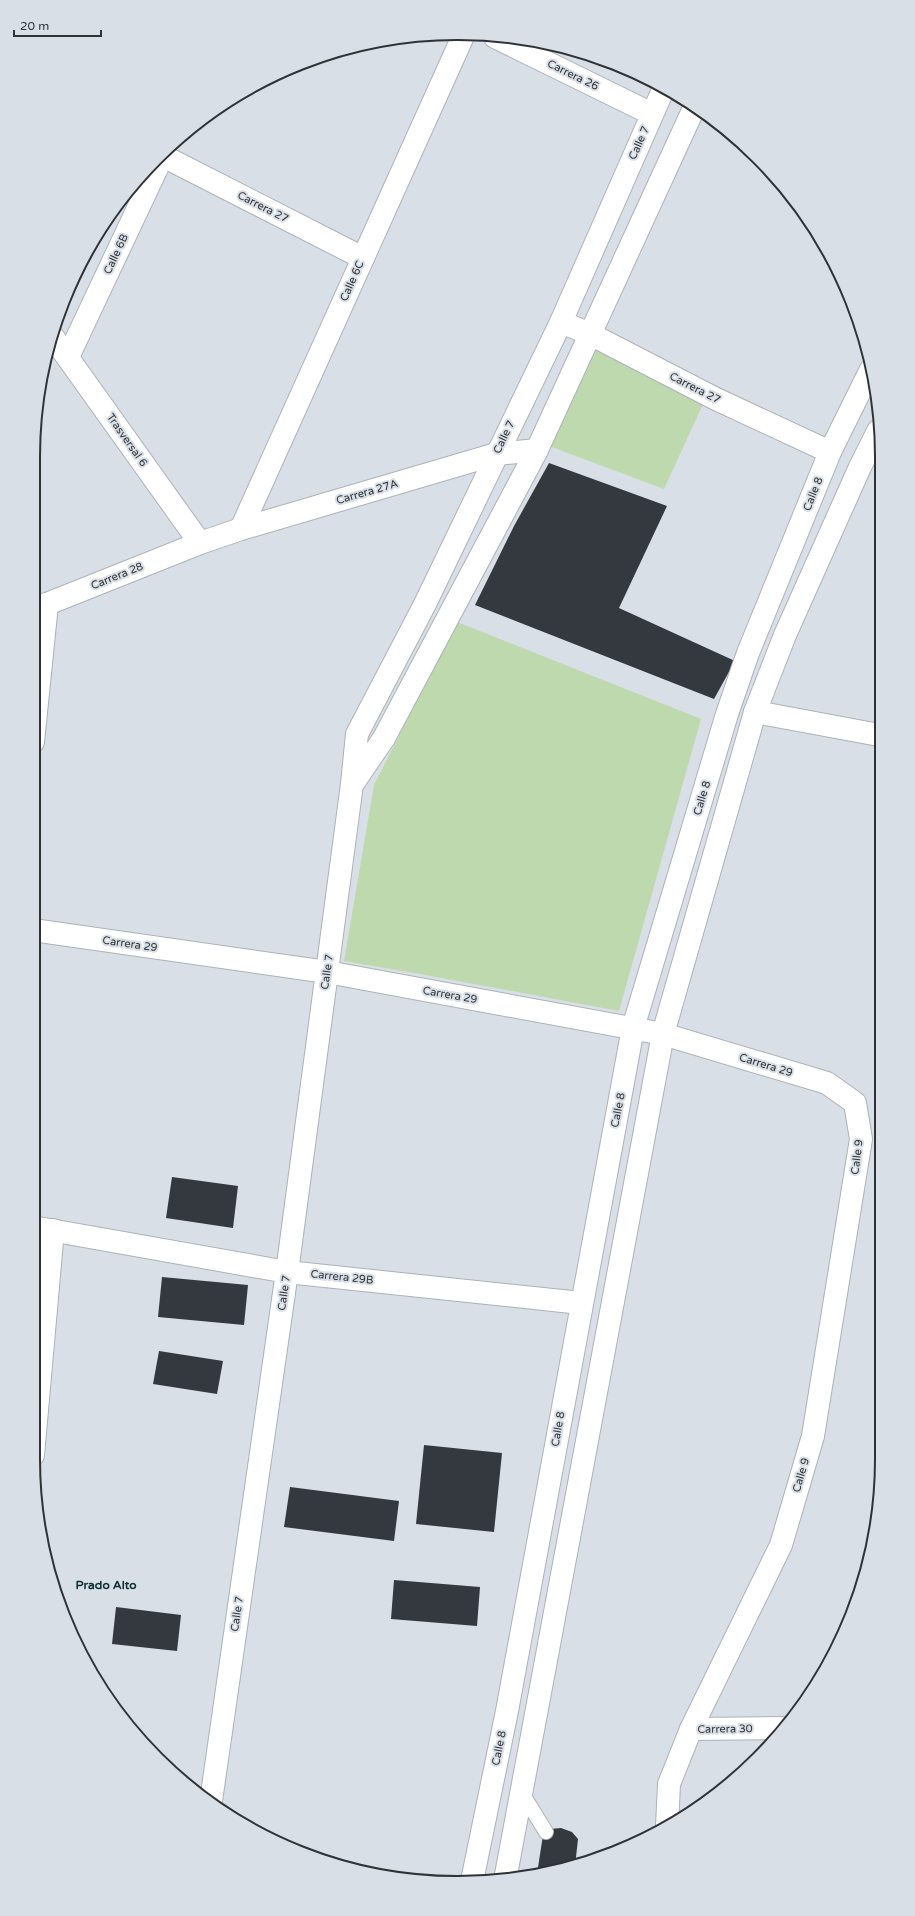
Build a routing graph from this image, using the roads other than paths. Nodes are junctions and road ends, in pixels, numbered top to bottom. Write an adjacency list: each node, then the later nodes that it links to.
1 (461, 40): 8 (street, Calle 6C)
2 (508, 44): 5 (street, Carrera 26)
3 (661, 94): 5 (street, Calle 7)
4 (692, 112): 10 (street, Calle 7)
5 (652, 114): 9 (street, Calle 7)
6 (168, 156): 8 (street, Carrera 27)
7 (158, 166): 12 (street, Calle 6B)
8 (363, 258): 18 (street, Calle 6C)
9 (561, 322): 10 (street, Carrera 27); 17 (street, Calle 7)
10 (590, 334): 15 (street, Calle 7); 16 (street, Carrera 27)
11 (56, 341): 12 (street, Trasversal 6)
12 (68, 357): 19 (street, Trasversal 6)
13 (867, 377): 16 (street, Calle 8)
14 (874, 439): 21 (street)
15 (537, 450): 17 (street, Carrera 27A); 23 (street, Calle 7)
16 (830, 452): 26 (street, Calle 8)
17 (496, 454): 18 (street, Carrera 27A); 23 (street, Calle 7)
18 (241, 529): 19 (street, Carrera 27A)
19 (200, 543): 20 (street, Carrera 28)
20 (40, 605)
21 (755, 712): 22 (street); 27 (street)
22 (875, 734)
23 (352, 784): 25 (street, Calle 7)
24 (40, 931): 25 (street, Carrera 29)
25 (328, 972): 26 (street, Carrera 29); 30 (street, Calle 7)
26 (633, 1028): 27 (street, Carrera 29); 32 (street, Calle 8)
27 (663, 1034): 28 (street, Carrera 29); 35 (street)
28 (855, 1103): 34 (street, Calle 9)
29 (43, 1229): 30 (street, Carrera 29B); 31 (street)
30 (287, 1272): 32 (street, Carrera 29B); 36 (street, Calle 7)
31 (40, 1297)
32 (581, 1303): 40 (street, Calle 8)
33 (776, 1728): 34 (street, Carrera 30)
34 (691, 1729): 37 (street, Calle 9)
35 (522, 1793): 38 (lane); 39 (street)
36 (211, 1795)
37 (667, 1819)
38 (546, 1832)
39 (506, 1873)
40 (473, 1875)

